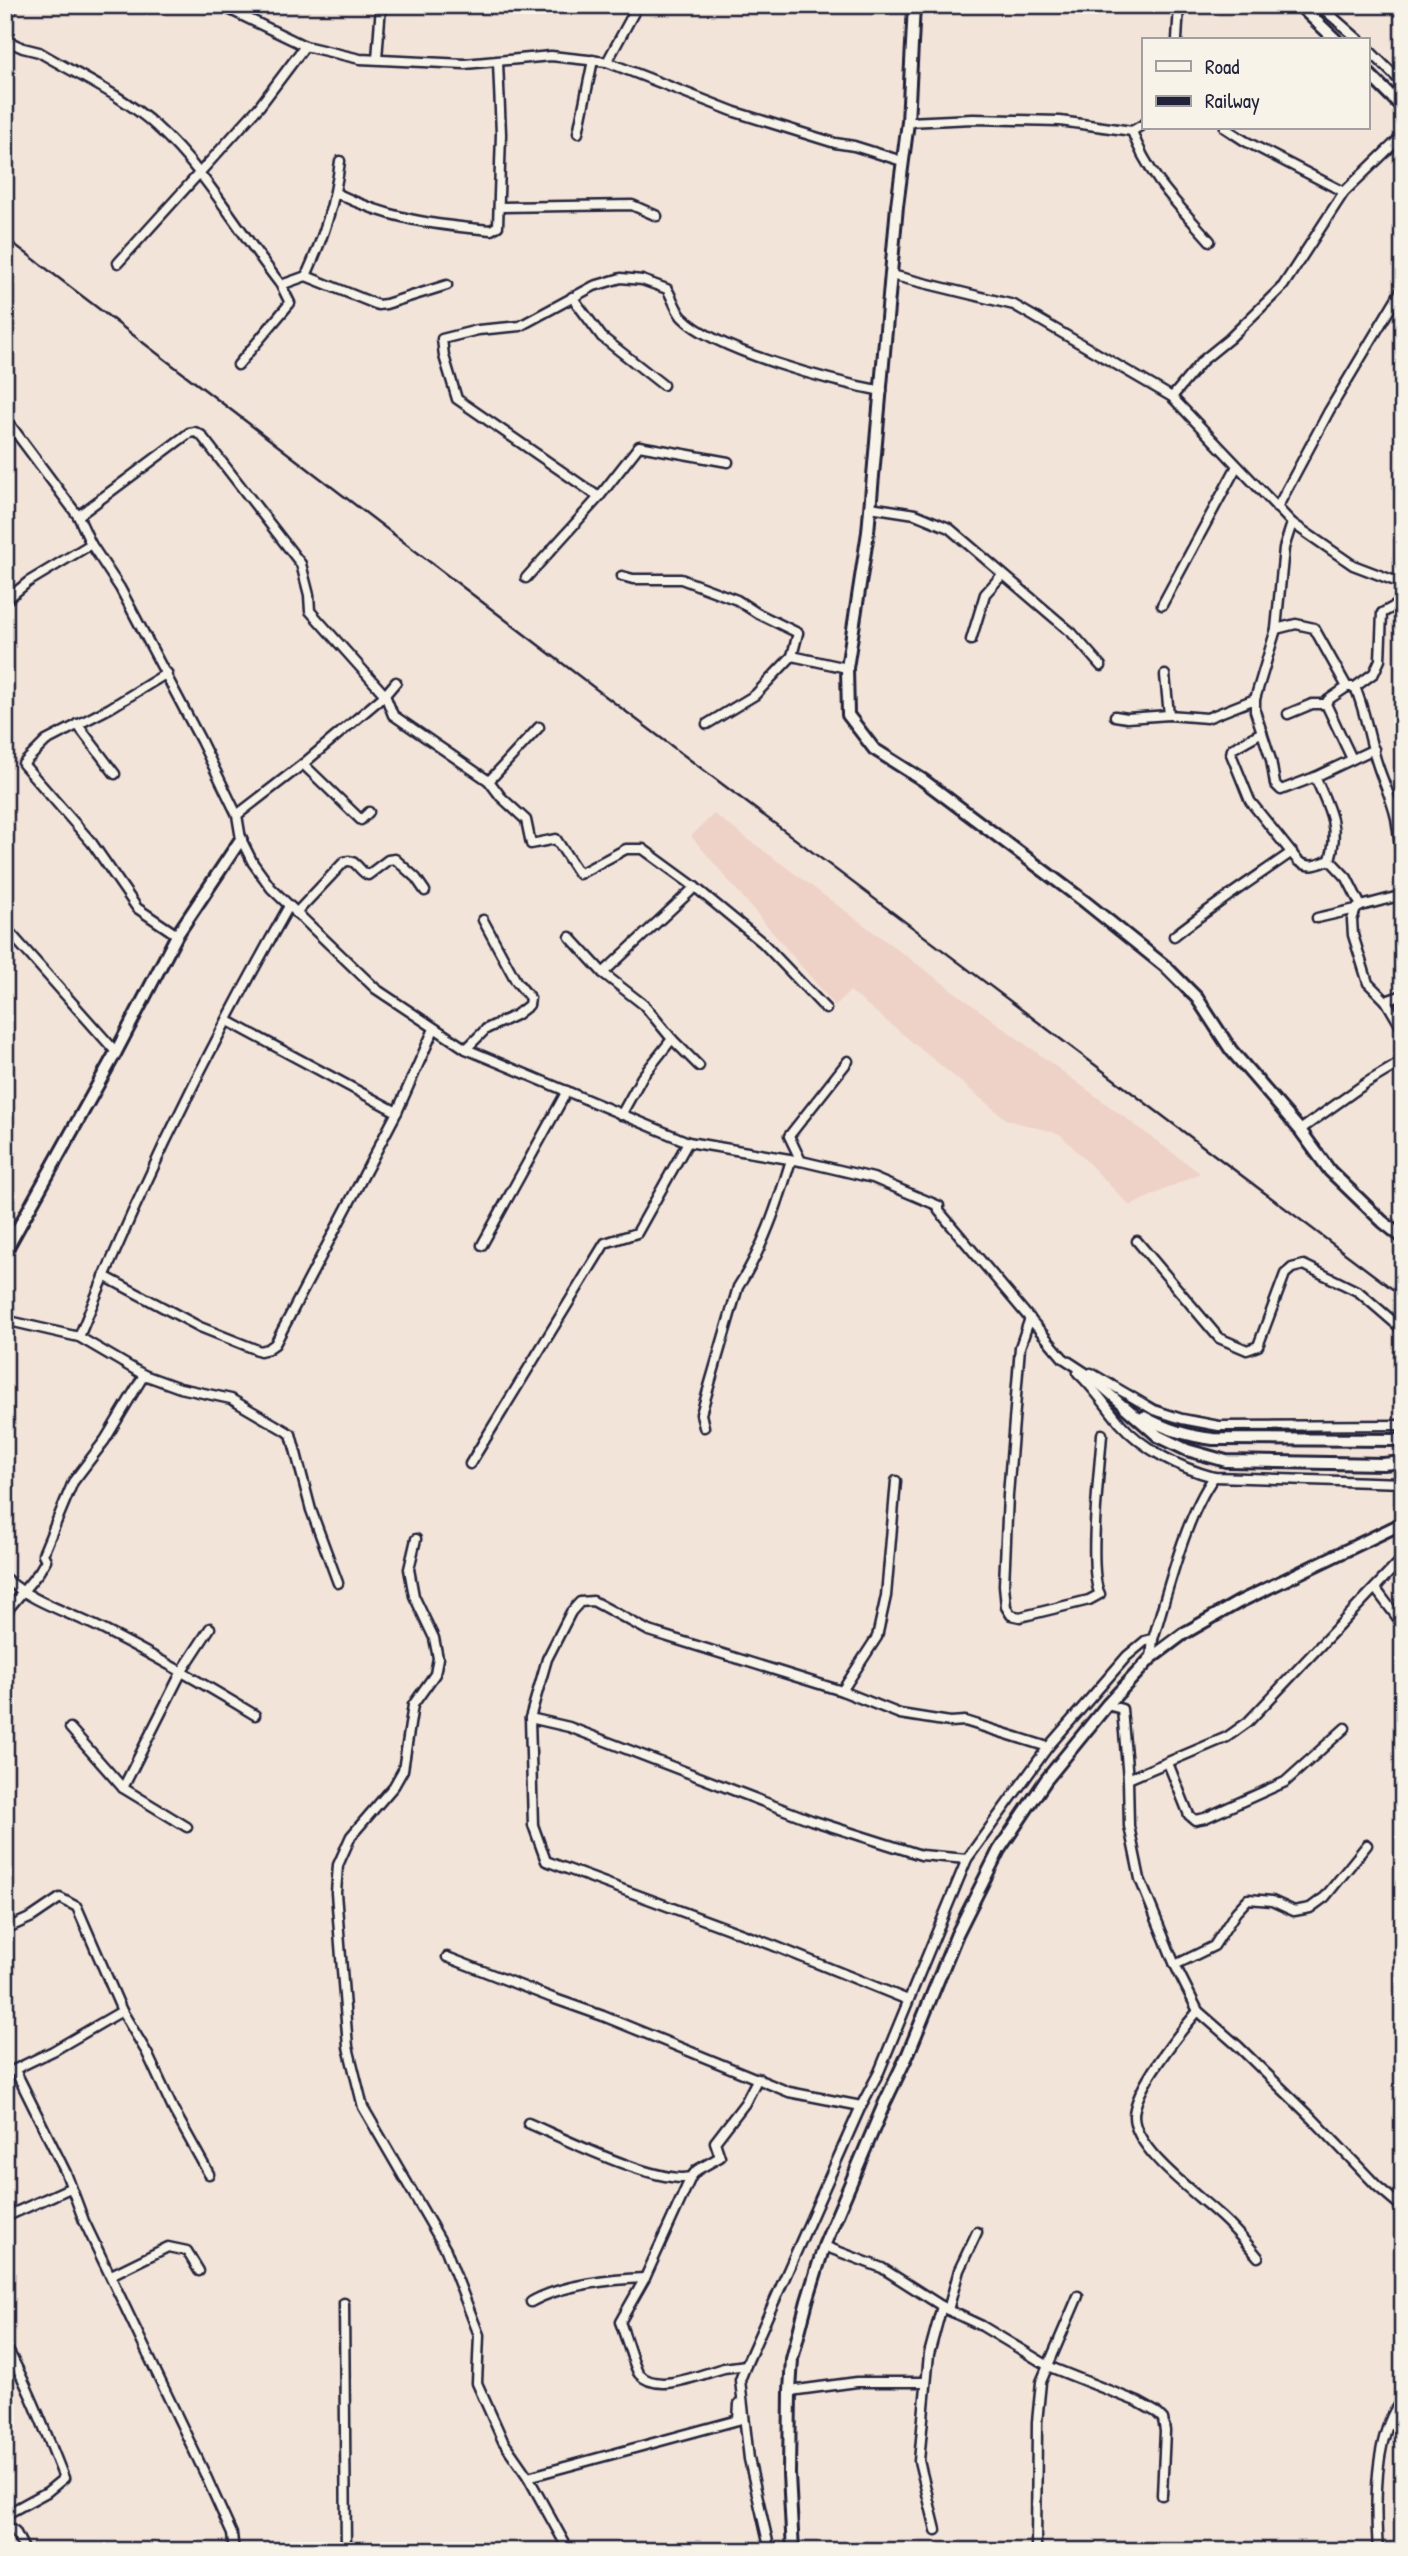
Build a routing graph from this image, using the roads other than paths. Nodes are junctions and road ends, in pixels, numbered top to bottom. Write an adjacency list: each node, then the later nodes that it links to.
1 (16, 5): 9 (street)
2 (220, 5): 14 (street)
3 (381, 5): 16 (street)
4 (638, 5): 19 (street)
5 (914, 5): 23 (main road)
6 (1179, 5): 10 (street)
7 (1299, 5): 11 (main road)
8 (1319, 5): 12 (street)
9 (5, 14)
10 (1177, 38)
11 (1333, 38)
12 (1357, 38)
13 (5, 40): 31 (street)
14 (305, 46): 16 (street); 31 (street)
15 (1370, 51): 21 (street)
16 (377, 59): 18 (street)
17 (593, 60): 18 (street); 19 (street); 27 (street)
18 (498, 62): 34 (street)
19 (607, 62): 29 (street)
20 (1370, 75): 22 (main road)
21 (1403, 84)
22 (1403, 108)
23 (908, 122): 26 (street); 29 (main road)
24 (1142, 125): 26 (street)
25 (1228, 130): 32 (street)
26 (1132, 131): 36 (street)
27 (578, 133)
28 (1403, 135): 32 (street)
29 (902, 161): 38 (main road)
30 (340, 162): 33 (street)
31 (199, 173): 37 (street); 40 (street)
32 (1344, 192): 47 (street)
33 (336, 193): 34 (street); 39 (street)
34 (501, 207): 35 (street)
35 (657, 216)
36 (1210, 241)
37 (118, 263)
38 (891, 275): 46 (main road); 47 (street)
39 (306, 276): 40 (street); 41 (street)
40 (281, 285): 44 (street)
41 (447, 285)
42 (1403, 287): 53 (street)
43 (572, 297): 45 (street); 46 (street); 51 (street)
44 (238, 365)
45 (663, 385)
46 (882, 391): 52 (main road)
47 (1172, 397): 50 (street)
48 (5, 418): 54 (street)
49 (728, 462): 51 (street)
50 (1237, 466): 53 (street); 63 (street)
51 (599, 497): 59 (street)
52 (870, 507): 57 (street); 68 (main road)
53 (1277, 508): 55 (street)
54 (78, 516): 56 (street); 73 (street)
55 (1292, 523): 60 (street); 64 (street)
56 (91, 544): 62 (street); 69 (street)
57 (1002, 575): 65 (street); 67 (street)
58 (622, 576): 66 (street)
59 (526, 578)
60 (1403, 584)
61 (1403, 595): 72 (street)
62 (5, 601)
63 (1162, 605)
64 (1276, 629): 72 (street); 74 (street)
65 (971, 640)
66 (792, 656): 68 (street); 80 (street)
67 (1101, 666)
68 (846, 668): 122 (main road)
69 (167, 673): 79 (street); 90 (street)
70 (1165, 675): 77 (street)
71 (396, 682): 73 (street)
72 (1351, 687): 75 (street); 83 (street)
73 (385, 695): 85 (street); 88 (street)
74 (1255, 699): 77 (street); 82 (street)
75 (1326, 704): 76 (street); 84 (street)
76 (1288, 714)
77 (1169, 715): 78 (street)
78 (1115, 716)
79 (77, 724): 86 (street); 103 (street)
80 (707, 724)
81 (539, 727): 88 (street)
82 (1262, 732): 87 (street); 92 (street)
83 (1374, 749): 84 (street); 94 (street)
84 (1352, 760): 87 (street)
85 (303, 764): 89 (street); 90 (street)
86 (115, 775)
87 (1315, 778): 93 (street)
88 (489, 781): 95 (street)
89 (369, 812)
90 (237, 815): 91 (street)
91 (241, 839): 99 (street); 103 (main road)
92 (1292, 852): 93 (street); 104 (street)
93 (1330, 860): 98 (street)
94 (1403, 868)
95 (695, 887): 106 (street); 109 (street)
96 (425, 891): 99 (street)
97 (1403, 895): 98 (street)
98 (1358, 908): 100 (street); 108 (street)
99 (293, 909): 110 (street); 111 (street)
100 (1317, 918)
101 (484, 920): 114 (street)
102 (5, 927): 115 (street)
103 (177, 935): 115 (main road)
104 (1174, 936)
105 (570, 937): 106 (street)
106 (603, 973): 113 (street)
107 (1403, 995): 108 (street)
108 (1386, 1001): 112 (street)
109 (826, 1009)
110 (228, 1021): 120 (street); 130 (street)
111 (434, 1029): 114 (street); 120 (street)
112 (1403, 1030)
113 (672, 1039): 118 (street); 121 (street)
114 (466, 1049): 119 (street)
115 (116, 1052): 128 (main road)
116 (848, 1061): 125 (street)
117 (1403, 1061): 122 (street)
118 (699, 1066)
119 (567, 1091): 121 (street); 129 (street)
120 (397, 1112): 130 (street)
121 (621, 1115): 123 (street)
122 (1300, 1130): 126 (main road)
123 (688, 1142): 124 (street); 143 (street)
124 (791, 1160): 125 (street); 139 (street)
125 (801, 1161): 131 (street)
126 (1403, 1238)
127 (1137, 1241): 133 (street)
128 (7, 1244)
129 (482, 1245)
130 (104, 1276): 134 (street)
131 (1030, 1318): 135 (street); 140 (street)
132 (5, 1320): 134 (street)
133 (1403, 1330)
134 (79, 1337): 136 (street)
135 (1063, 1358): 137 (street); 138 (street); 144 (street)
136 (144, 1375): 151 (street); 153 (street)
137 (1125, 1406): 141 (main road); 142 (main road)
138 (1403, 1425)
139 (704, 1427)
140 (1102, 1434)
141 (1403, 1440)
142 (1403, 1462)
143 (470, 1464)
144 (1214, 1477): 146 (street); 157 (street)
145 (896, 1481): 160 (street)
146 (1403, 1483)
147 (1403, 1523): 158 (main road)
148 (416, 1539): 209 (street)
149 (1403, 1558): 152 (street)
150 (5, 1578): 153 (street)
151 (338, 1583)
152 (1375, 1588): 155 (street); 167 (street)
153 (21, 1592): 154 (street); 159 (street)
154 (5, 1613)
155 (1403, 1625)
156 (209, 1628): 159 (street)
157 (1153, 1639): 158 (street); 166 (street)
158 (1152, 1658): 161 (main road)
159 (182, 1671): 162 (street); 169 (street)
160 (842, 1691): 163 (street); 166 (street)
161 (1107, 1704): 168 (street); 192 (main road)
162 (255, 1715)
163 (530, 1718): 172 (street); 176 (street)
164 (70, 1728): 169 (street)
165 (1345, 1728): 167 (street)
166 (1048, 1747): 172 (street)
167 (1168, 1763): 168 (street)
168 (1129, 1779): 175 (street)
169 (123, 1788): 170 (street)
170 (187, 1828)
171 (1367, 1845): 175 (street)
172 (967, 1859): 176 (street)
173 (5, 1930): 177 (street)
174 (447, 1957): 181 (street)
175 (1175, 1965): 178 (street)
176 (908, 2000): 182 (street)
177 (122, 2011): 179 (street); 184 (street)
178 (1198, 2011): 189 (street); 193 (street)
179 (15, 2070): 180 (street); 187 (street)
180 (5, 2074)
181 (758, 2078): 182 (street); 185 (street)
182 (861, 2106): 203 (street)
183 (528, 2123): 186 (street)
184 (209, 2174)
185 (691, 2178): 186 (street); 188 (street)
186 (680, 2180): 188 (street)
187 (70, 2188): 190 (street); 195 (street)
188 (686, 2189): 196 (street)
189 (1403, 2208)
190 (5, 2217)
191 (977, 2232): 200 (street)
192 (824, 2246): 200 (street); 207 (main road)
193 (1258, 2257)
194 (199, 2271): 195 (street)
195 (111, 2275): 215 (street)
196 (645, 2278): 198 (street); 203 (street)
197 (1078, 2295): 204 (street)
198 (531, 2302)
199 (344, 2303): 216 (street)
200 (945, 2308): 204 (street); 206 (street)
201 (5, 2345): 202 (street)
202 (8, 2357): 211 (street)
203 (746, 2365): 205 (street)
204 (1049, 2367): 210 (street); 220 (street)
205 (740, 2380): 209 (street); 218 (street)
206 (925, 2382): 207 (street); 213 (street)
207 (790, 2391): 219 (main road)
208 (1403, 2399): 221 (street)
209 (528, 2477): 217 (street)
210 (1162, 2495)
211 (5, 2515)
212 (5, 2526): 214 (street)
213 (936, 2530)
214 (25, 2551)
215 (234, 2551)
216 (346, 2551)
217 (569, 2551)
218 (770, 2551)
219 (793, 2551)
220 (1037, 2551)
221 (1378, 2551)

